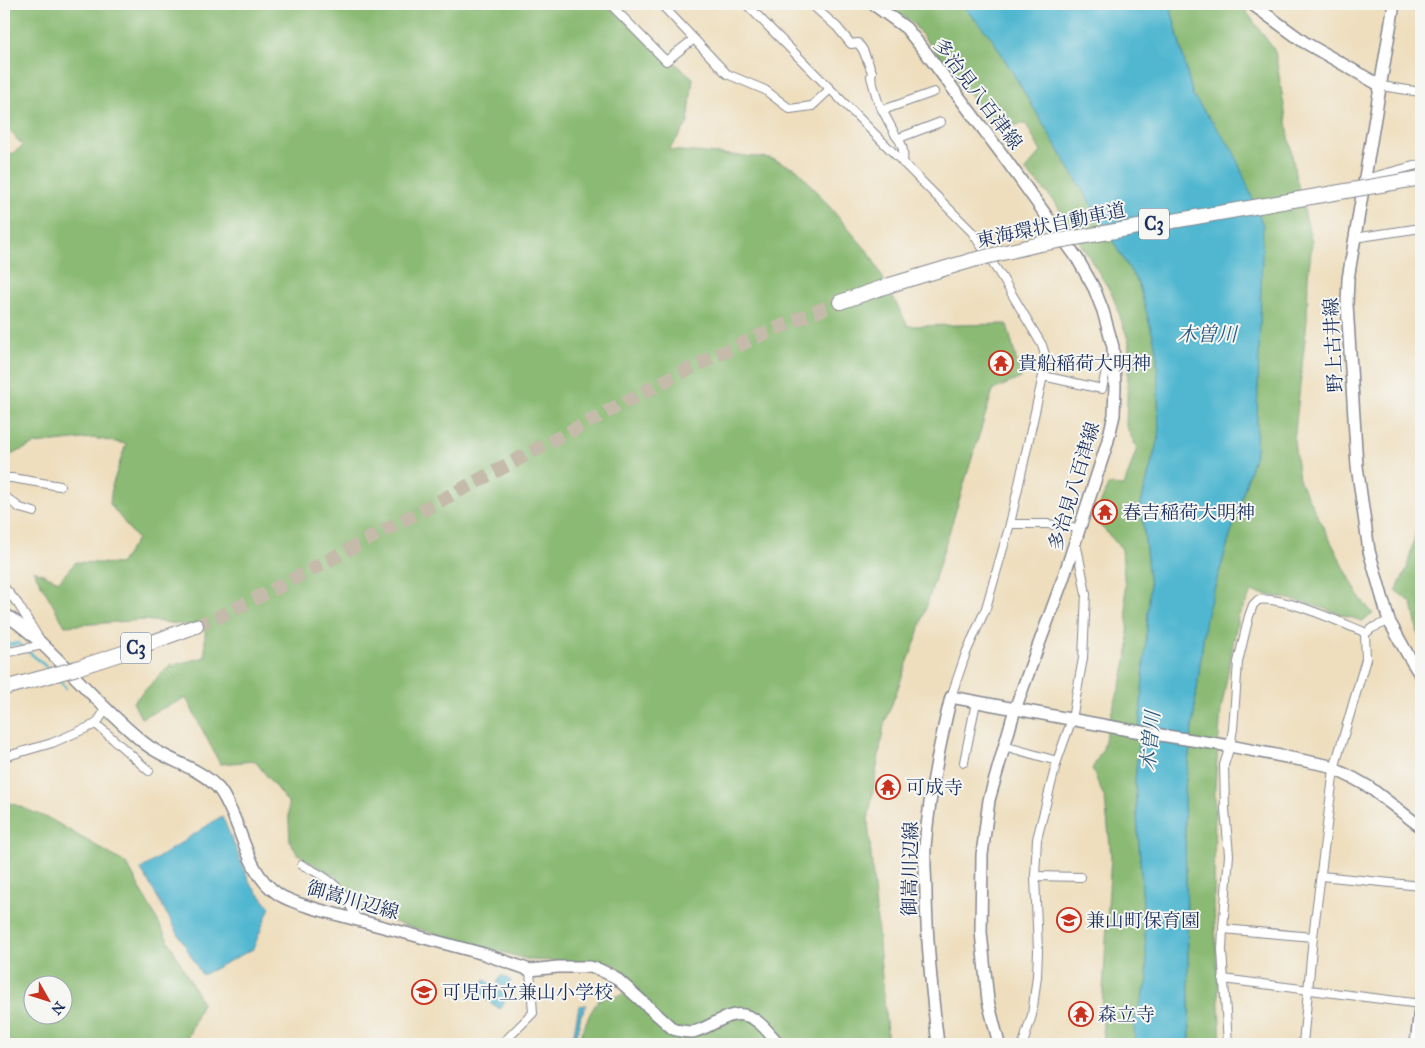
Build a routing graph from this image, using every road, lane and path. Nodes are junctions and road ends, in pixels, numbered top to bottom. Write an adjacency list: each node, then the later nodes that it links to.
1 (610, 4): 8 (street)
2 (661, 4): 8 (street)
3 (746, 4): 10 (street)
4 (811, 4): 13 (street)
5 (873, 4): 23 (main road, 多治見八百津線)
6 (1252, 4): 9 (main road)
7 (1394, 4): 9 (main road, 野上古井線)
8 (694, 39): 10 (street)
9 (1381, 86): 12 (street); 18 (main road, 野上古井線)
10 (830, 89): 16 (street)
11 (934, 92): 13 (street)
12 (1421, 92)
13 (882, 110): 15 (street)
14 (941, 122): 15 (street)
15 (898, 138): 16 (street)
16 (903, 163): 24 (street)
17 (1421, 164): 18 (street)
18 (1365, 178): 21 (main road, 野上古井線)
19 (1421, 178): 22 (highway, 東海環状自動車道 / C3, bridge)
20 (1421, 228): 21 (street)
21 (1354, 238): 34 (main road, 野上古井線)
22 (840, 302)
23 (1114, 356): 24 (street); 30 (main road, 多治見八百津線)
24 (1043, 376): 29 (street)
25 (4, 478): 26 (street)
26 (60, 486)
27 (4, 496): 28 (street)
28 (34, 512)
29 (1010, 524): 30 (street); 41 (street)
30 (1080, 528): 31 (main road, 多治見八百津線)
31 (1075, 542): 44 (main road, 多治見八百津線); 45 (street)
32 (4, 587): 37 (street)
33 (4, 614): 37 (main road, 御嵩川辺線)
34 (1389, 622): 36 (street); 39 (main road, 野上古井線)
35 (196, 626): 40 (highway, C3, bridge)
36 (1365, 634): 48 (street); 52 (street)
37 (44, 644): 38 (street); 43 (main road, 御嵩川辺線)
38 (4, 653)
39 (1421, 676)
40 (7, 687)
41 (951, 697): 42 (main road); 70 (main road, 御嵩川辺線)
42 (976, 702): 44 (main road); 51 (street)
43 (106, 709): 46 (street); 60 (main road, 御嵩川辺線)
44 (1015, 709): 45 (main road); 47 (main road, 多治見八百津線)
45 (1072, 719): 48 (main road); 50 (street)
46 (96, 724): 49 (street); 53 (street)
47 (1004, 746): 50 (street); 71 (main road, 多治見八百津線)
48 (1230, 746): 52 (main road); 61 (street)
49 (4, 757)
50 (1057, 761): 56 (street)
51 (964, 762)
52 (1334, 769): 54 (main road); 57 (street)
53 (149, 771)
54 (1421, 827)
55 (302, 865): 60 (street)
56 (1035, 876): 58 (street); 72 (street)
57 (1321, 876): 59 (street); 62 (street)
58 (1081, 877)
59 (1421, 886)
60 (357, 920): 63 (main road, 御嵩川辺線)
61 (1223, 929): 62 (street); 64 (street)
62 (1314, 937): 65 (street)
63 (530, 970): 68 (street); 69 (main road, 御嵩川辺線)
64 (1223, 979): 65 (street); 73 (street)
65 (1309, 990): 67 (street); 74 (street)
66 (1421, 1000): 67 (main road)
67 (1421, 1004): 75 (main road)
68 (502, 1044)
69 (779, 1044)
70 (938, 1044)
71 (998, 1044)
72 (1023, 1044)
73 (1228, 1044)
74 (1303, 1044)
75 (1416, 1044)

